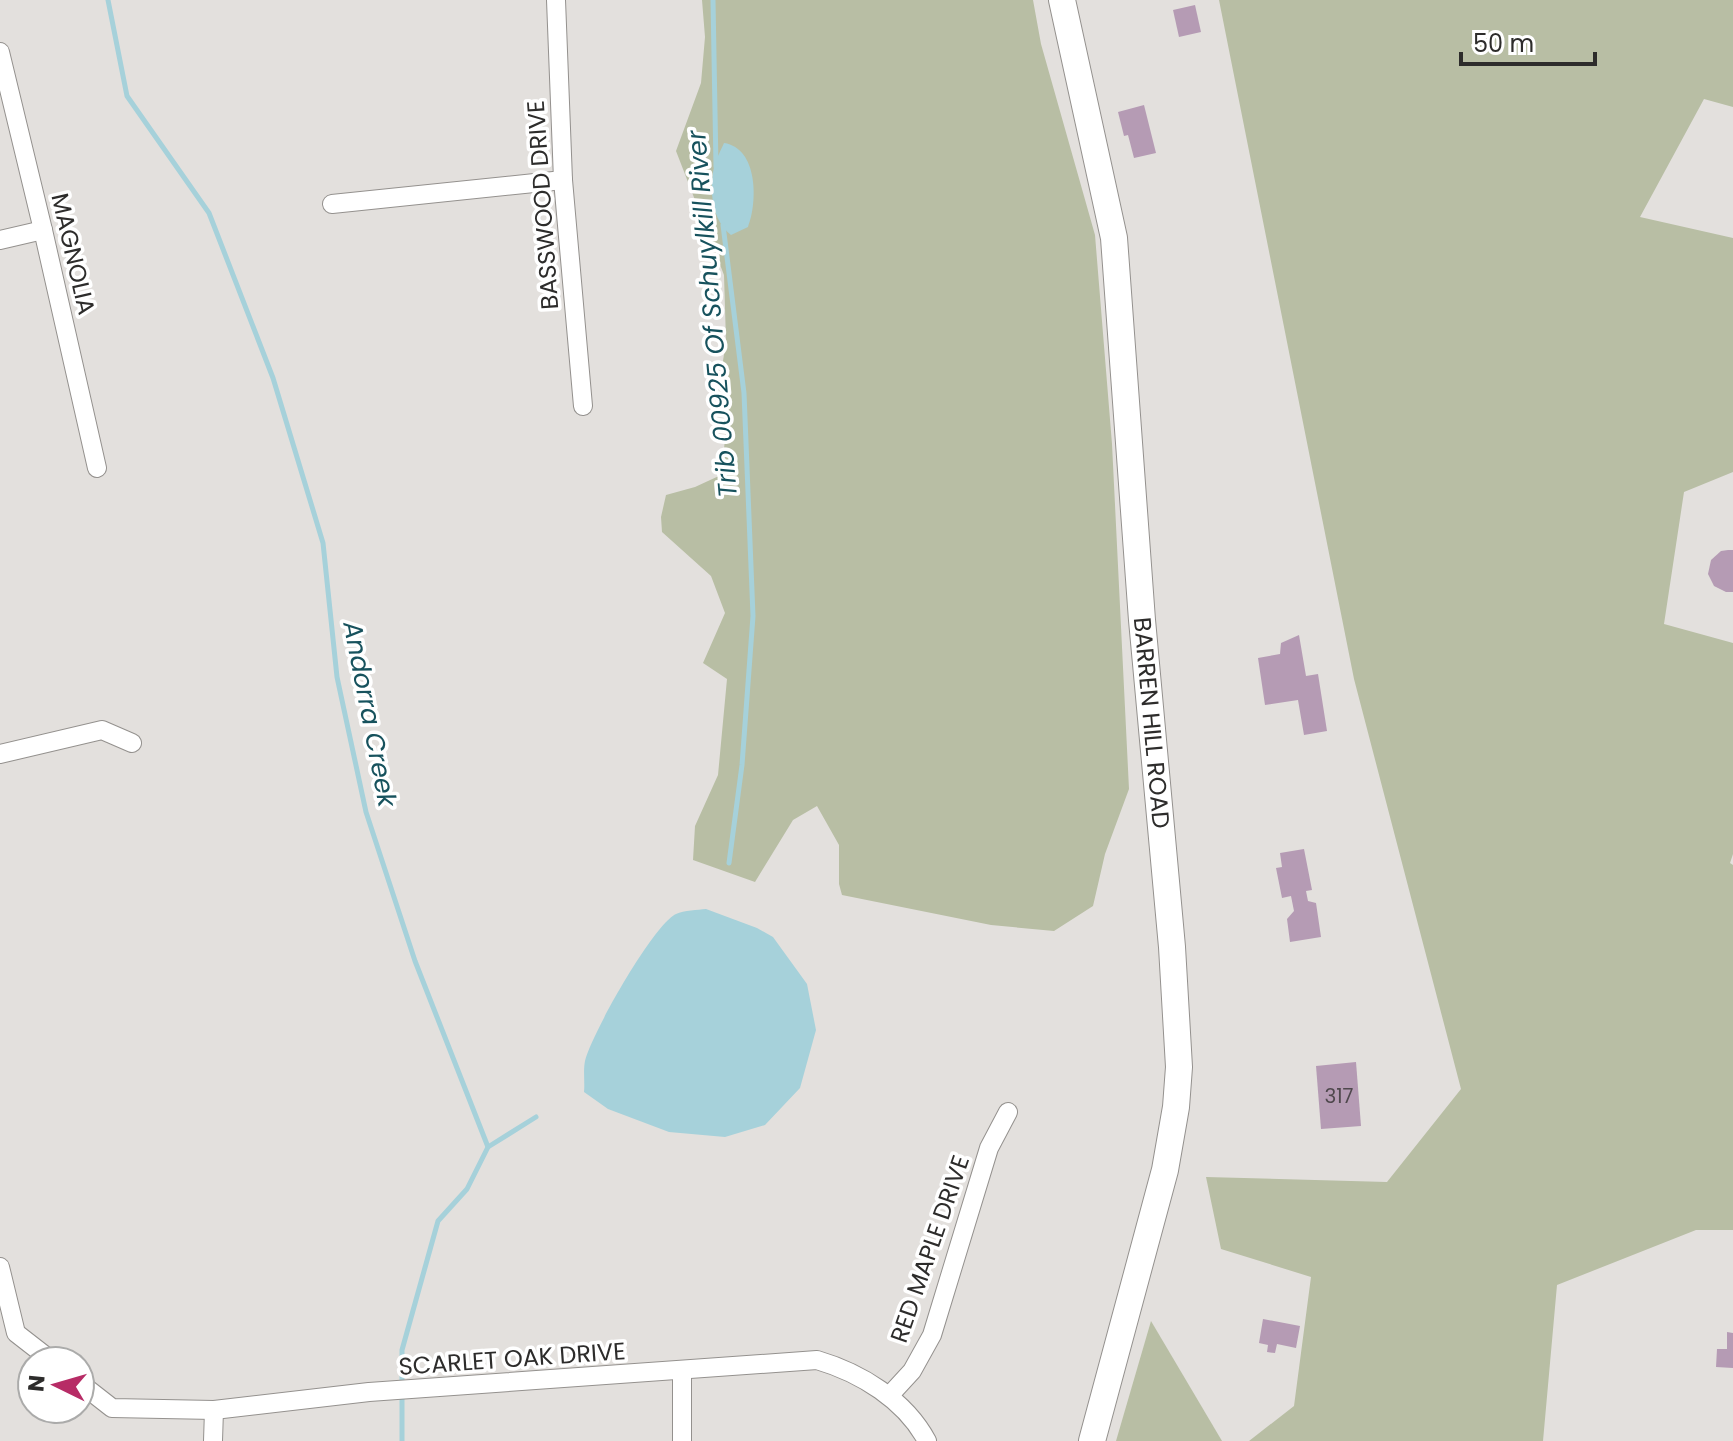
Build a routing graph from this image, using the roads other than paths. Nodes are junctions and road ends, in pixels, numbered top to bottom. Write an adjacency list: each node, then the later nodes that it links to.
1 (556, 0): 4 (street, BASSWOOD DRIVE)
2 (1062, 0): 22 (street, BARREN HILL ROAD)
3 (0, 52): 6 (street, MAGNOLIA)
4 (563, 180): 5 (street); 8 (street, BASSWOOD DRIVE)
5 (332, 204)
6 (43, 230): 7 (street); 9 (street, MAGNOLIA)
7 (0, 240)
8 (583, 406)
9 (97, 468)
10 (132, 743): 11 (street)
11 (0, 754)
12 (1008, 1112): 17 (street, RED MAPLE DRIVE)
13 (0, 1267): 14 (street)
14 (8, 1336)
15 (682, 1371): 17 (street, SCARLET OAK DRIVE); 18 (street, SCARLET OAK DRIVE); 20 (street)
16 (96, 1396): 18 (street, SCARLET OAK DRIVE)
17 (889, 1396): 21 (street, SCARLET OAK DRIVE)
18 (214, 1410): 19 (street)
19 (213, 1441)
20 (682, 1441)
21 (927, 1441)
22 (1092, 1441)

